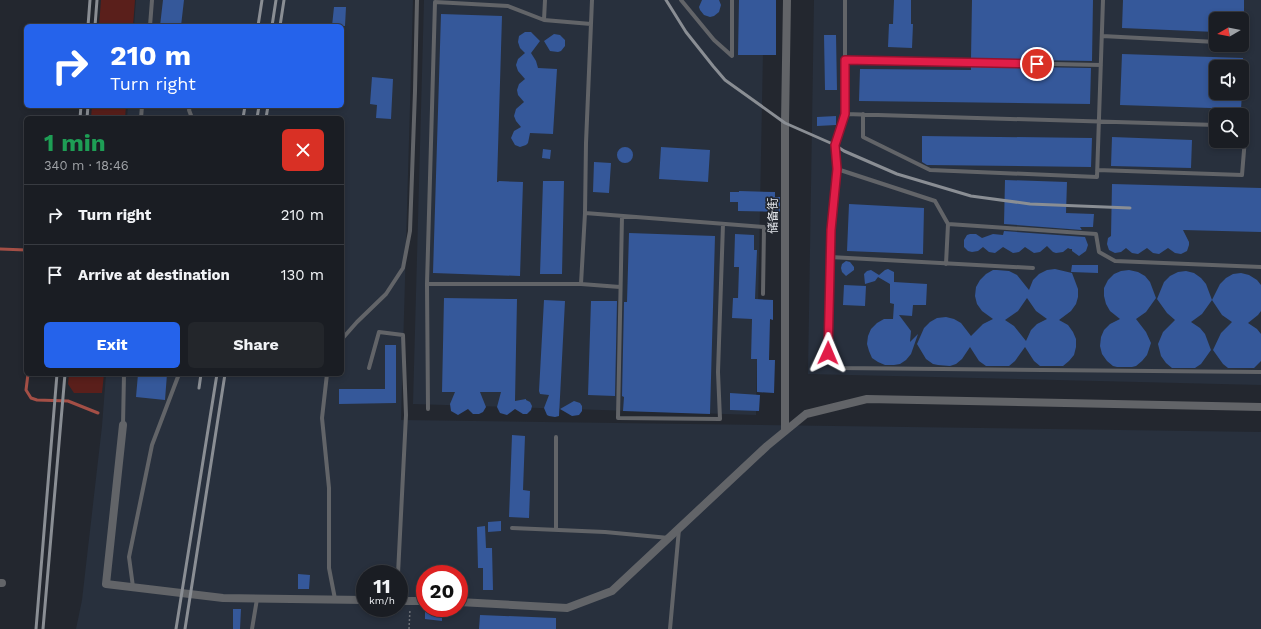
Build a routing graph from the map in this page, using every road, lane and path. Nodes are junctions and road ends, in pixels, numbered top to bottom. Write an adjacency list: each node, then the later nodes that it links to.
1 (152, 0): 11 (lane)
2 (417, 0): 36 (lane)
3 (545, 0): 10 (lane)
4 (592, 0): 12 (lane)
5 (681, 0): 6 (lane)
6 (732, 0)
7 (787, 0): 45 (street, 储备街)
8 (846, 0): 15 (lane)
9 (1103, 0): 13 (lane)
10 (544, 20): 12 (lane); 32 (lane)
11 (150, 24)
12 (591, 24): 24 (lane)
13 (1102, 36): 14 (lane); 16 (lane)
14 (1209, 42)
15 (845, 60): 16 (lane); 17 (lane)
16 (1101, 65): 19 (lane)
17 (845, 114): 18 (lane); 22 (lane)
18 (863, 114): 19 (lane); 23 (lane)
19 (1099, 122): 20 (lane); 23 (lane)
20 (1209, 125)
21 (1244, 148): 23 (lane)
22 (837, 169): 27 (lane); 28 (lane)
23 (1097, 170)
24 (585, 213): 25 (lane); 33 (lane)
25 (622, 216): 26 (lane); 34 (lane)
26 (723, 224): 34 (lane); 35 (lane)
27 (948, 224): 29 (lane); 30 (lane)
28 (830, 257): 29 (lane); 38 (lane)
29 (946, 264): 31 (lane)
30 (1261, 267)
31 (1033, 268)
32 (427, 284): 33 (lane); 43 (lane)
33 (581, 284): 34 (lane)
34 (620, 287)
35 (763, 294)
36 (344, 337)
37 (369, 368): 51 (lane)
38 (1261, 372)
39 (124, 376): 44 (lane)
40 (178, 376): 52 (lane)
41 (327, 376): 54 (lane)
42 (1261, 407): 45 (street)
43 (428, 409)
44 (123, 425): 52 (street)
45 (785, 431): 48 (street)
46 (556, 437): 49 (lane)
47 (512, 528): 49 (lane)
48 (679, 528): 50 (street); 61 (lane)
49 (556, 530): 50 (lane)
50 (669, 538): 58 (street)
51 (398, 565)
52 (133, 587): 53 (street)
53 (257, 598): 54 (street); 59 (lane)
54 (335, 600): 55 (street)
55 (356, 600)
56 (411, 601): 57 (street); 60 (path)
57 (416, 601)
58 (468, 602)
59 (252, 629)
60 (409, 629)
61 (670, 629)

